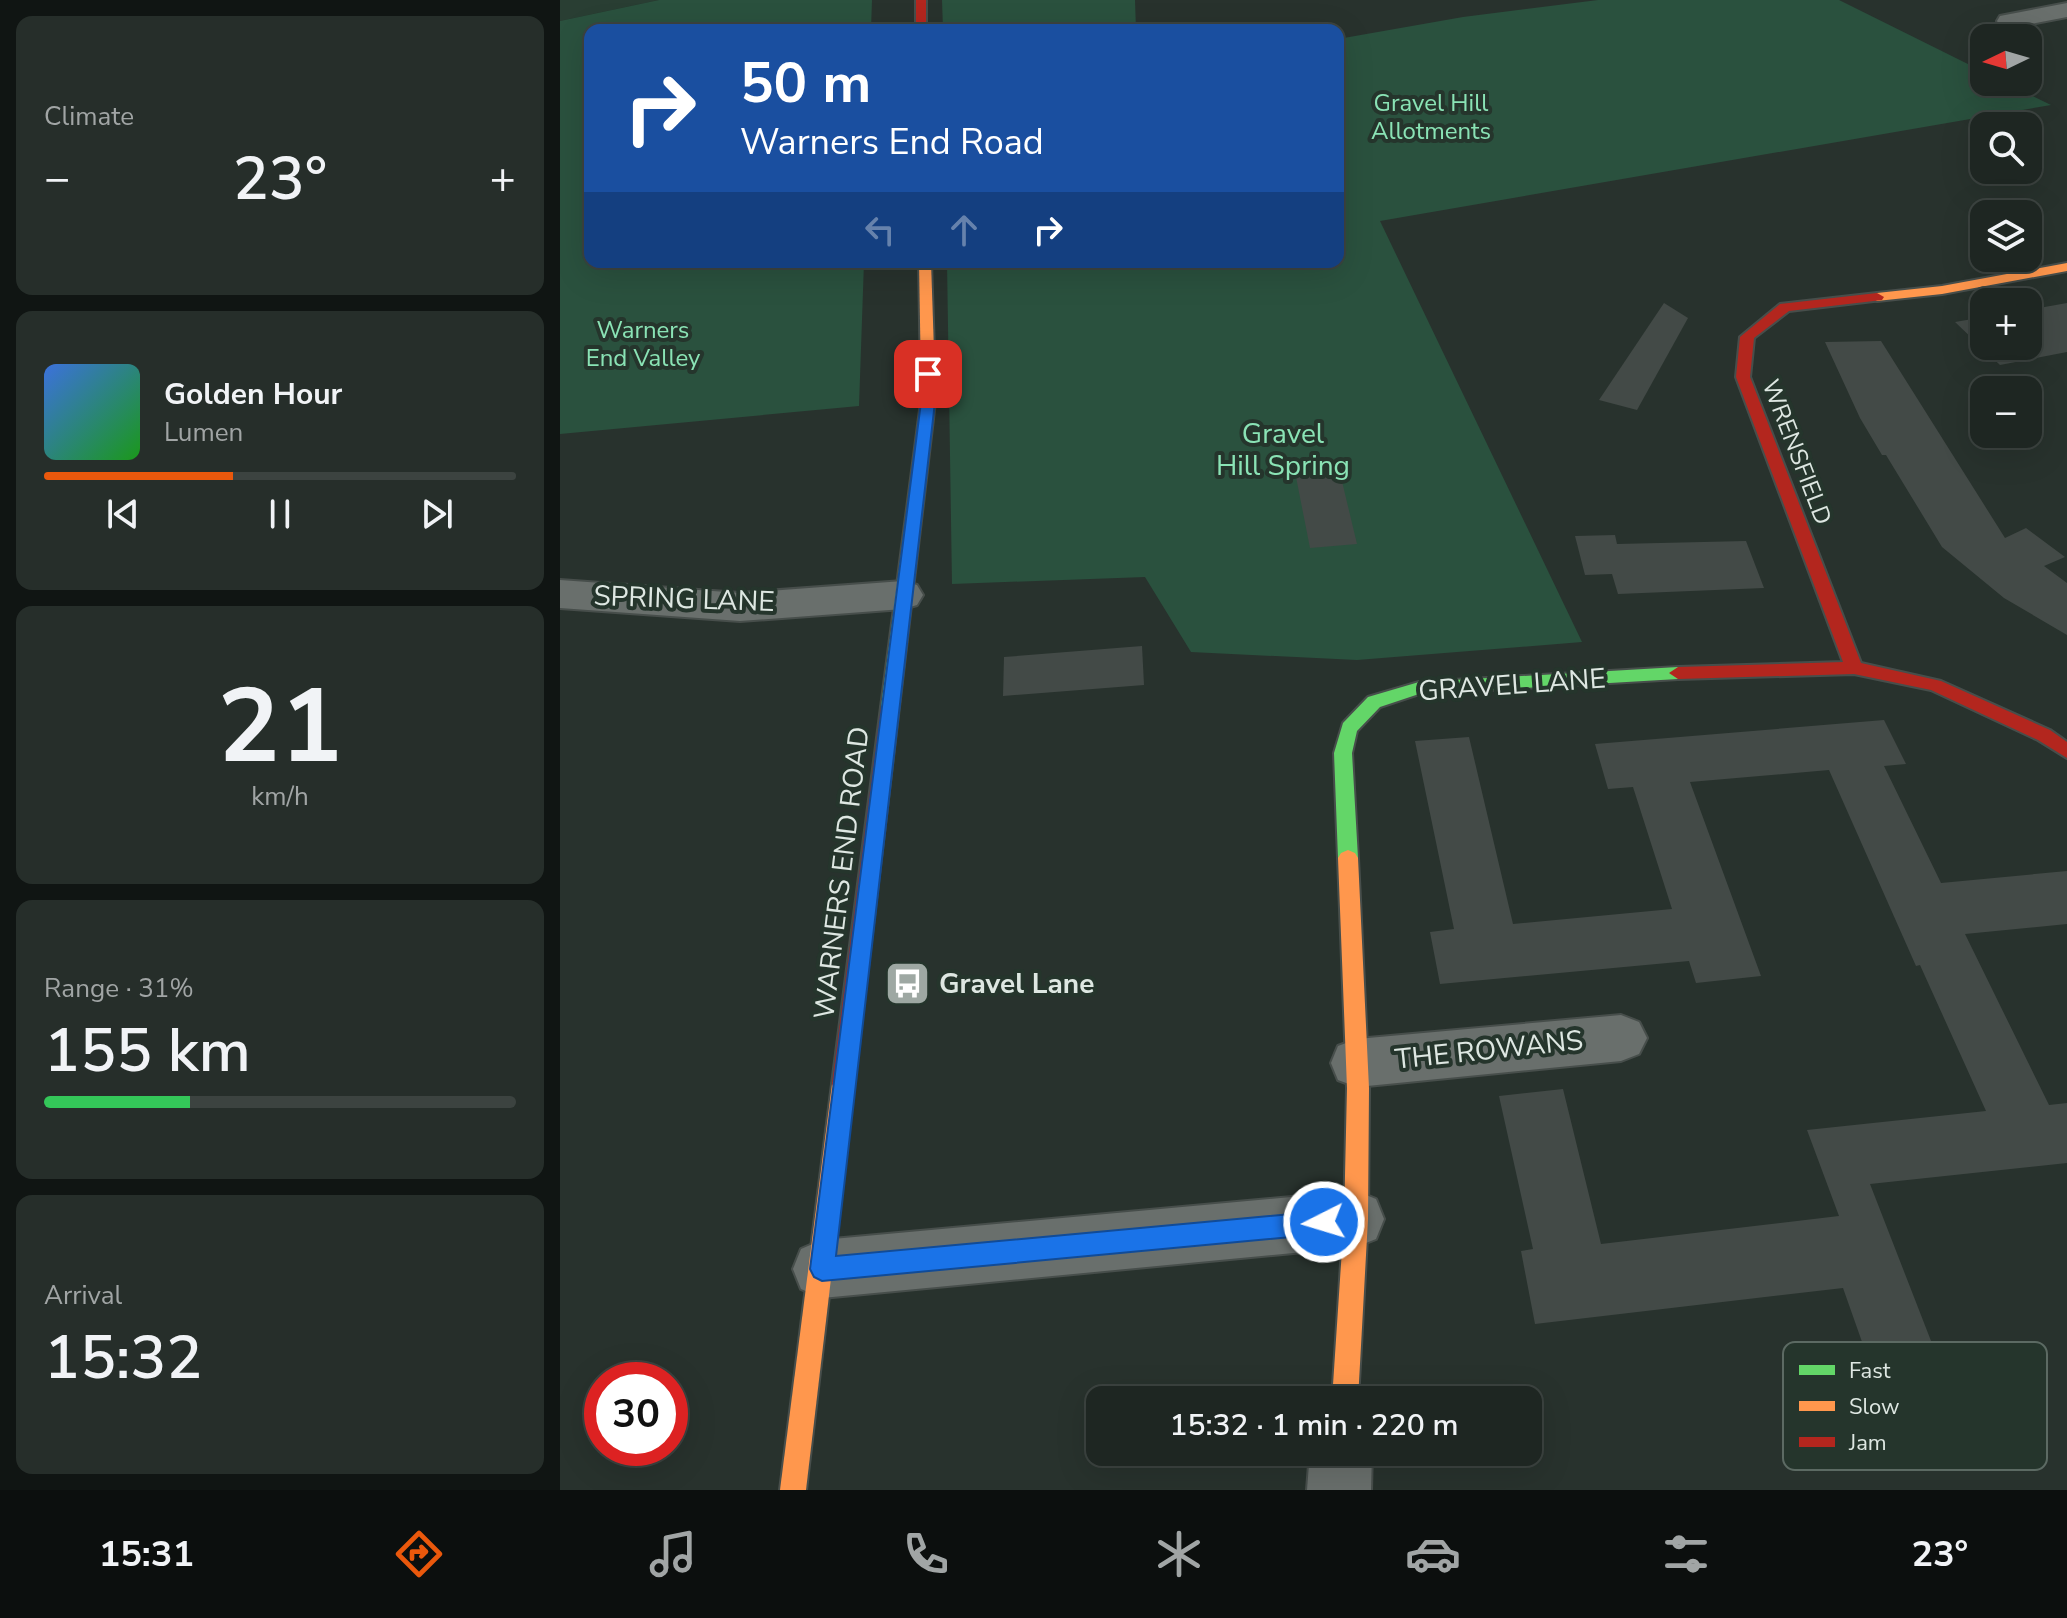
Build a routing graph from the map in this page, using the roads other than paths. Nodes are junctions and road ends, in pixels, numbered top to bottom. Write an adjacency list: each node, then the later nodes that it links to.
1 (921, 0): 4 (street)
2 (2067, 10): 3 (street)
3 (2009, 21)
4 (921, 24)
5 (2067, 267): 9 (street, WRENSFIELD)
6 (925, 268): 8 (street, WARNERS END ROAD)
7 (560, 594): 8 (street, SPRING LANE)
8 (903, 595): 14 (street, WARNERS END ROAD)
9 (1854, 668): 10 (street, GRAVEL LANE); 12 (street, GRAVEL LANE)
10 (2067, 751)
11 (1621, 1038): 12 (street, THE ROWANS)
12 (1357, 1063): 13 (street, GRAVEL LANE)
13 (1356, 1219): 14 (street); 15 (street, GRAVEL LANE)
14 (822, 1269): 17 (street, WARNERS END ROAD)
15 (1346, 1386)
16 (1340, 1466): 18 (street)
17 (793, 1490)
18 (1339, 1490)

